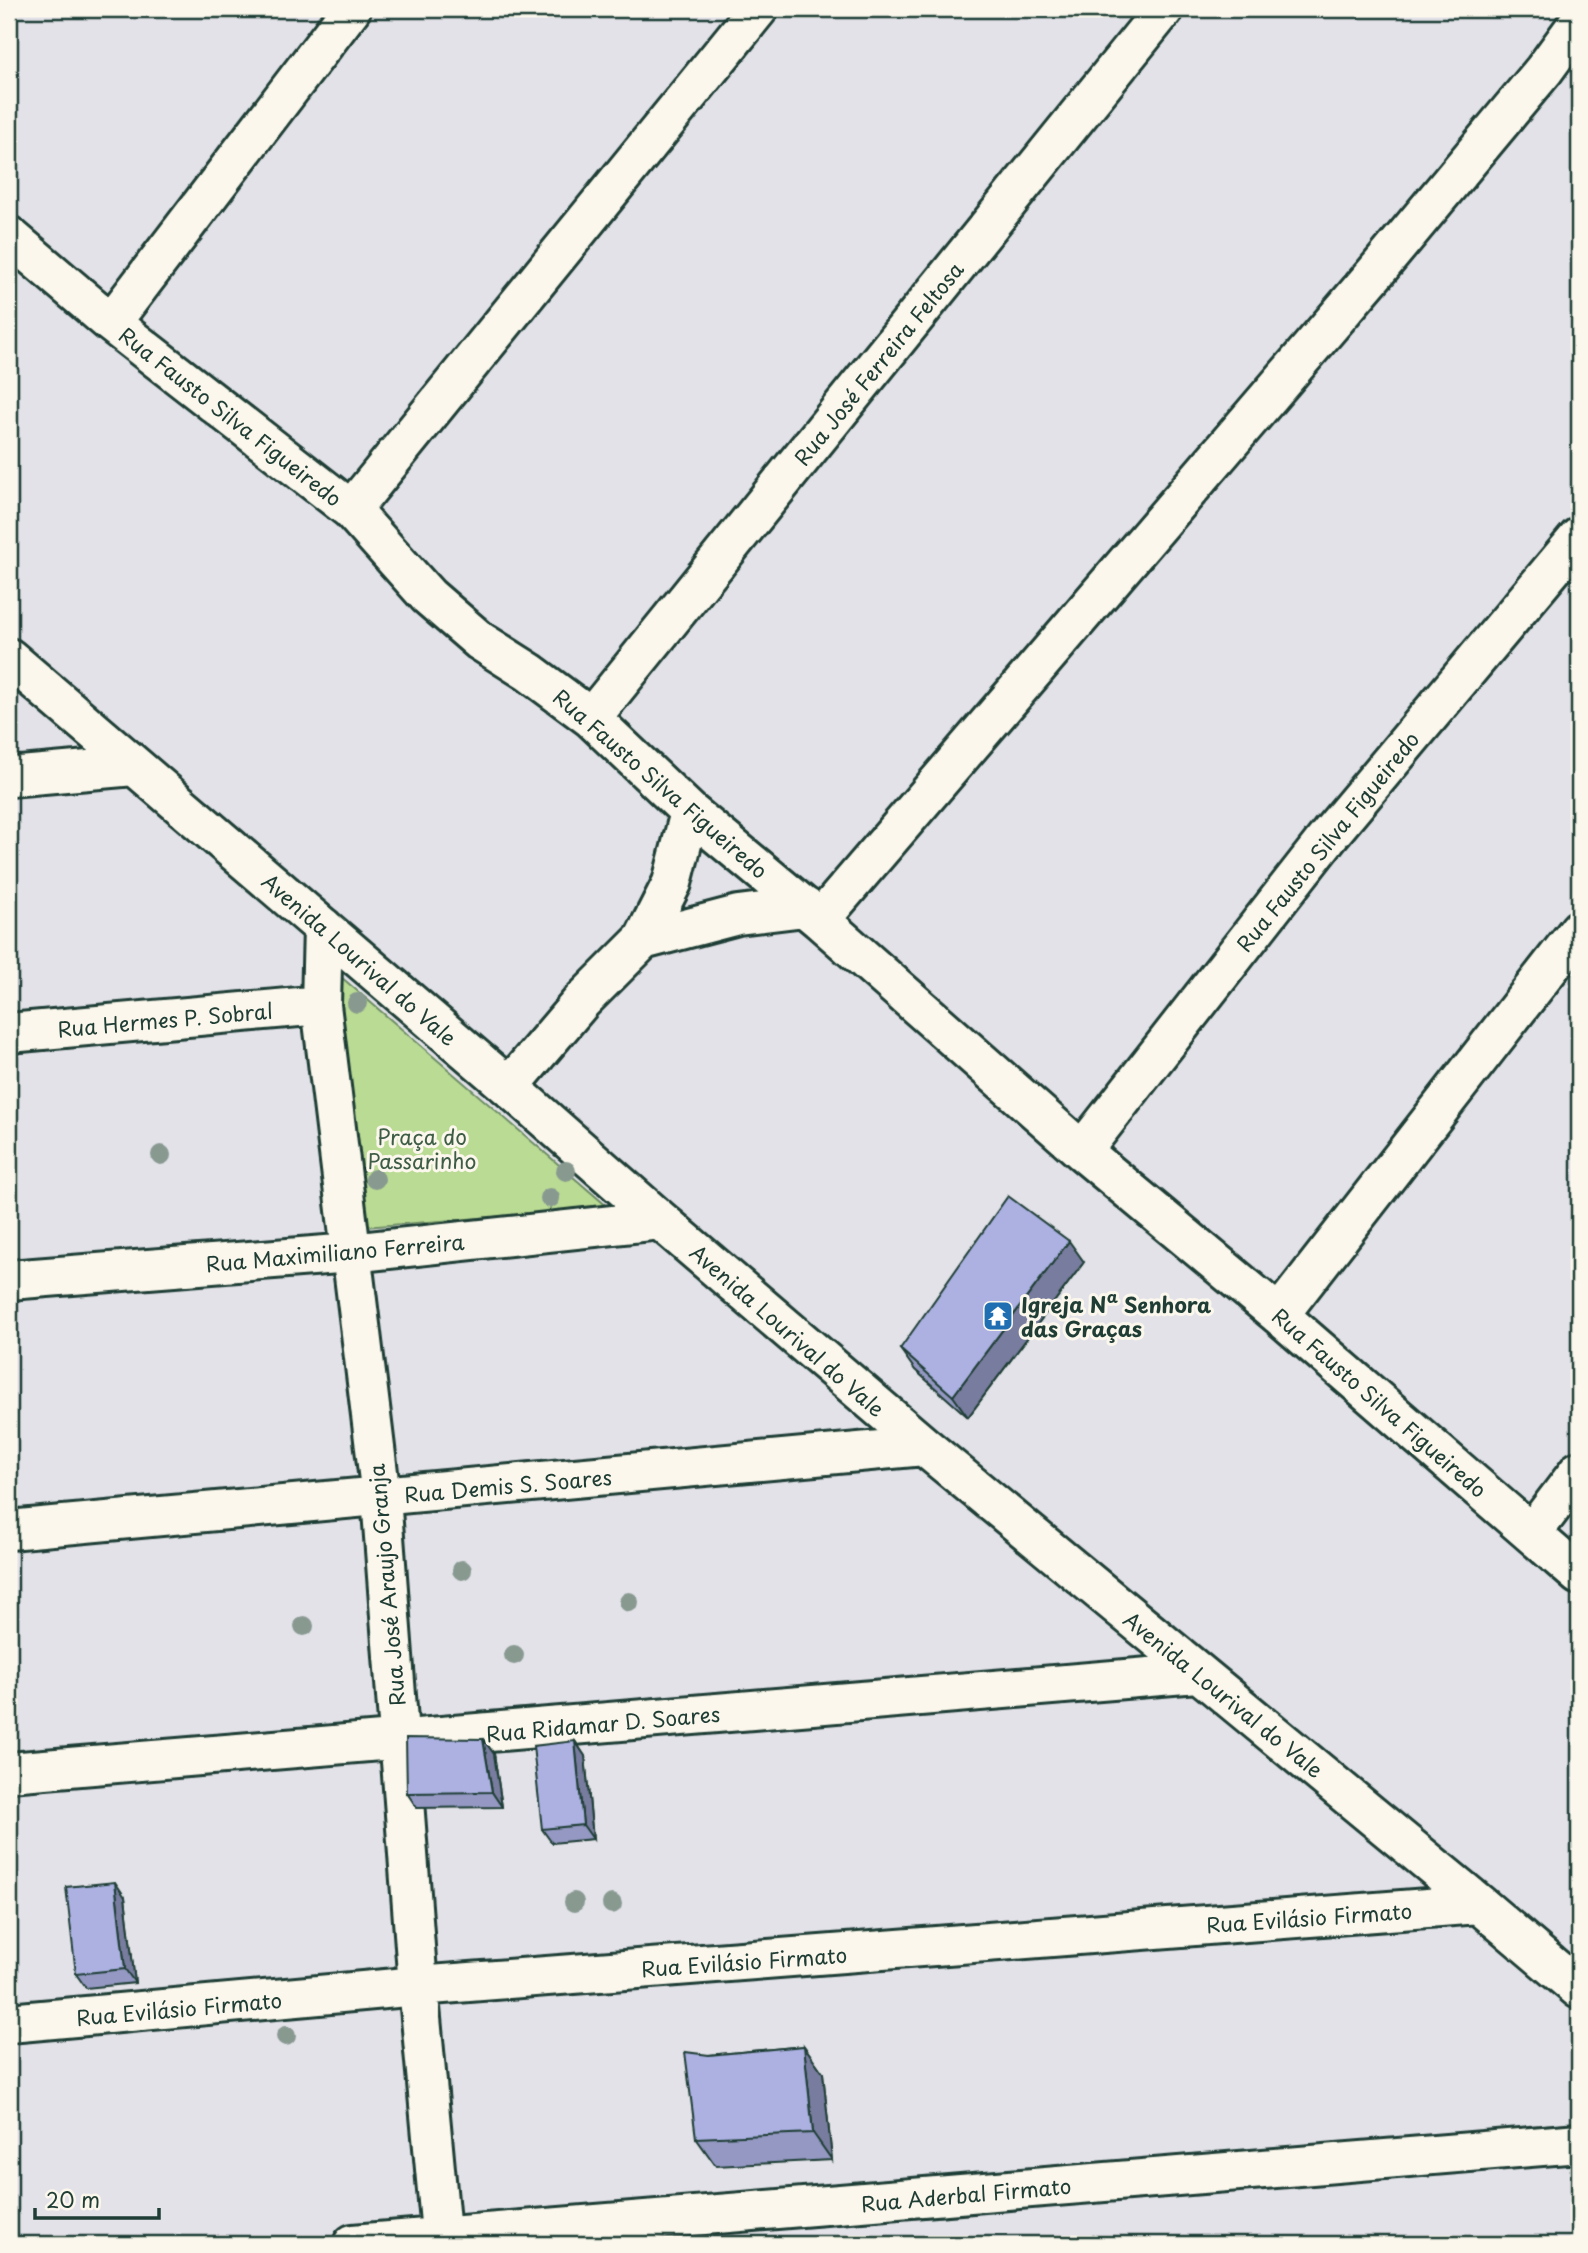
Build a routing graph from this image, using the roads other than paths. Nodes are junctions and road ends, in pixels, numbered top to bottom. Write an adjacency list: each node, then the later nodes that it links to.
1 (351, 9): 6 (street)
2 (758, 9): 7 (street)
3 (1164, 9): 10 (street, Rua José Ferreira Feltosa)
4 (1579, 22): 14 (street)
5 (9, 236): 6 (street, Rua Fausto Silva Figueiredo)
6 (111, 323): 7 (street, Rua Fausto Silva Figueiredo)
7 (351, 510): 10 (street, Rua Fausto Silva Figueiredo)
8 (1579, 537): 21 (street, Rua Fausto Silva Figueiredo)
9 (9, 658): 11 (street, Avenida Lourival do Vale)
10 (592, 718): 13 (street, Rua Fausto Silva Figueiredo)
11 (134, 766): 12 (street); 15 (street, Avenida Lourival do Vale)
12 (9, 776)
13 (690, 811): 14 (street, Rua Fausto Silva Figueiredo); 17 (street)
14 (812, 913): 17 (street); 21 (street, Rua Fausto Silva Figueiredo)
15 (323, 927): 18 (street, Rua José Araujo Granja); 20 (street, Avenida Lourival do Vale)
16 (1579, 930): 25 (street)
17 (643, 940): 20 (street)
18 (321, 1005): 19 (street, Rua Hermes P. Sobral); 23 (street, Rua José Araujo Granja)
19 (9, 1033)
20 (509, 1087): 22 (street, Avenida Lourival do Vale)
21 (1082, 1151): 25 (street, Rua Fausto Silva Figueiredo)
22 (660, 1220): 23 (street, Rua Maximiliano Ferreira); 26 (street, Avenida Lourival do Vale)
23 (351, 1253): 24 (street, Rua Maximiliano Ferreira); 28 (street, Rua José Araujo Granja)
24 (9, 1280)
25 (1279, 1315): 30 (street, Rua Fausto Silva Figueiredo)
26 (924, 1446): 28 (street, Rua Demis S. Soares); 32 (street, Avenida Lourival do Vale)
27 (1579, 1471): 30 (street)
28 (381, 1497): 29 (street, Rua Demis S. Soares); 33 (street, Rua José Araujo Granja)
29 (9, 1530)
30 (1532, 1533): 31 (street, Rua Fausto Silva Figueiredo)
31 (1579, 1575)
32 (1197, 1673): 33 (street, Rua Ridamar D. Soares); 35 (street, Avenida Lourival do Vale)
33 (398, 1740): 34 (street, Rua Ridamar D. Soares); 36 (street, Rua José Araujo Granja)
34 (9, 1772)
35 (1479, 1904): 36 (street, Rua Evilásio Firmato); 37 (street, Avenida Lourival do Vale)
36 (418, 1986): 38 (street, Rua Evilásio Firmato); 40 (street, Rua José Araujo Granja)
37 (1579, 1989)
38 (9, 2023)
39 (1579, 2143): 40 (street, Rua Aderbal Firmato)
40 (442, 2241): 41 (street, Rua Aderbal Firmato)
41 (353, 2244)

